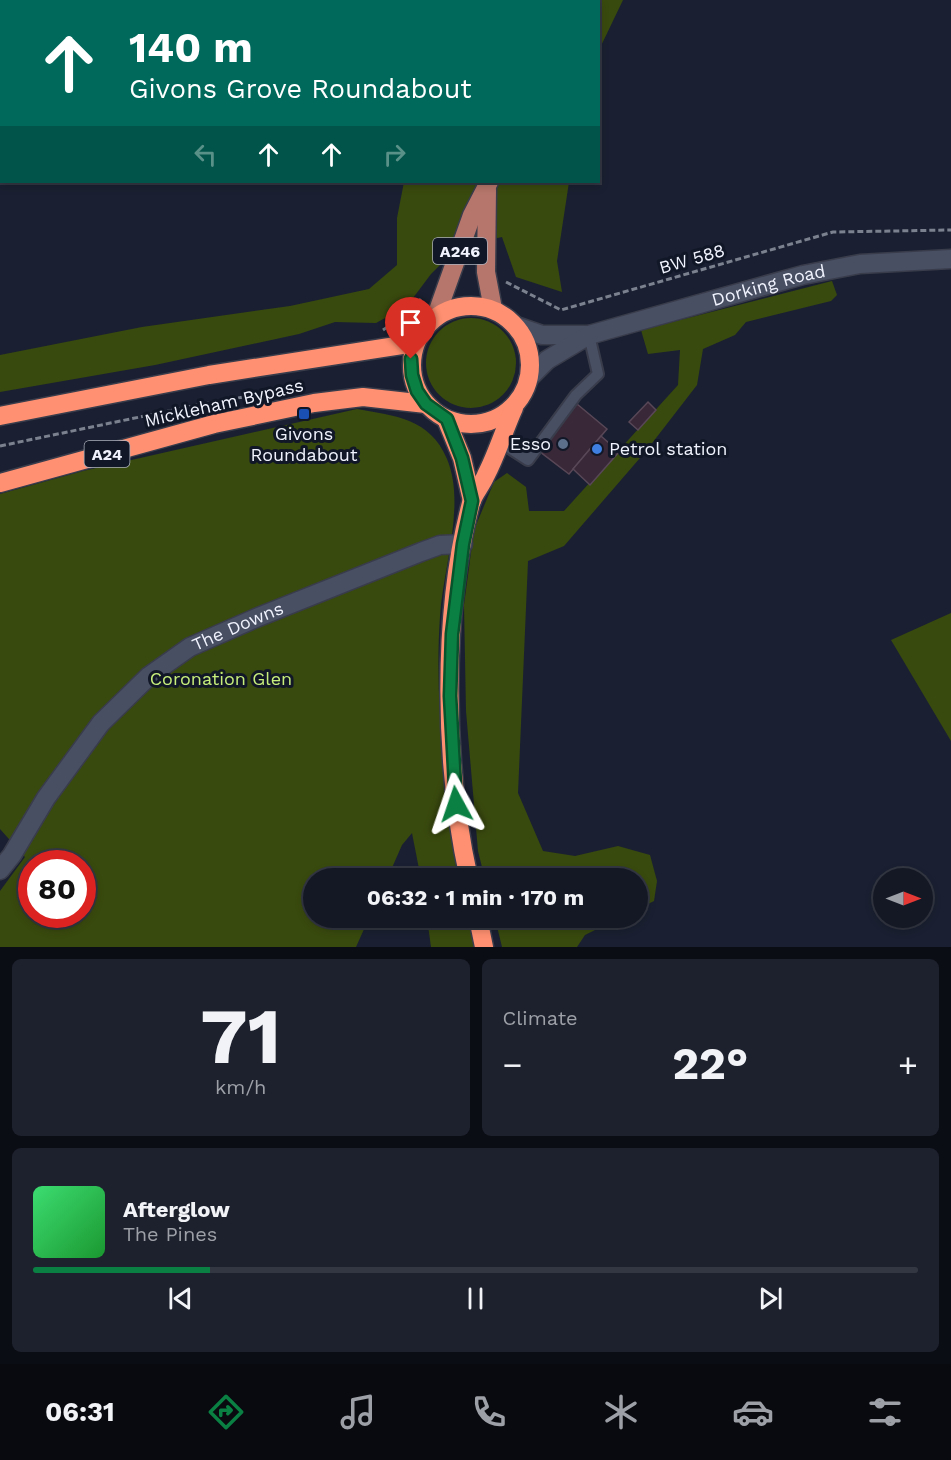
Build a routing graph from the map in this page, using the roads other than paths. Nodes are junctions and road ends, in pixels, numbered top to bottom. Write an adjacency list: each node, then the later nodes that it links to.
1 (488, 185): 3 (main road, A246); 4 (main road, A246)
2 (951, 259): 6 (street, Dorking Road)
3 (493, 309): 4 (highway); 5 (highway)
4 (436, 316): 7 (highway)
5 (516, 326): 6 (street, Dorking Road); 8 (highway)
6 (589, 335): 8 (street, Dorking Road); 13 (lane)
7 (415, 343): 9 (highway); 11 (highway, Mickleham Bypass)
8 (528, 380): 10 (highway)
9 (426, 404): 12 (highway); 14 (highway, Mickleham Bypass / A24)
10 (514, 408): 12 (highway); 13 (highway)
11 (0, 417)
12 (447, 419): 15 (highway)
13 (500, 442): 15 (highway)
14 (0, 483)
15 (472, 501): 16 (highway)
16 (463, 544): 17 (highway); 18 (street, The Downs)
17 (467, 868)
18 (0, 870)
19 (480, 928): 20 (highway)
20 (484, 947)

